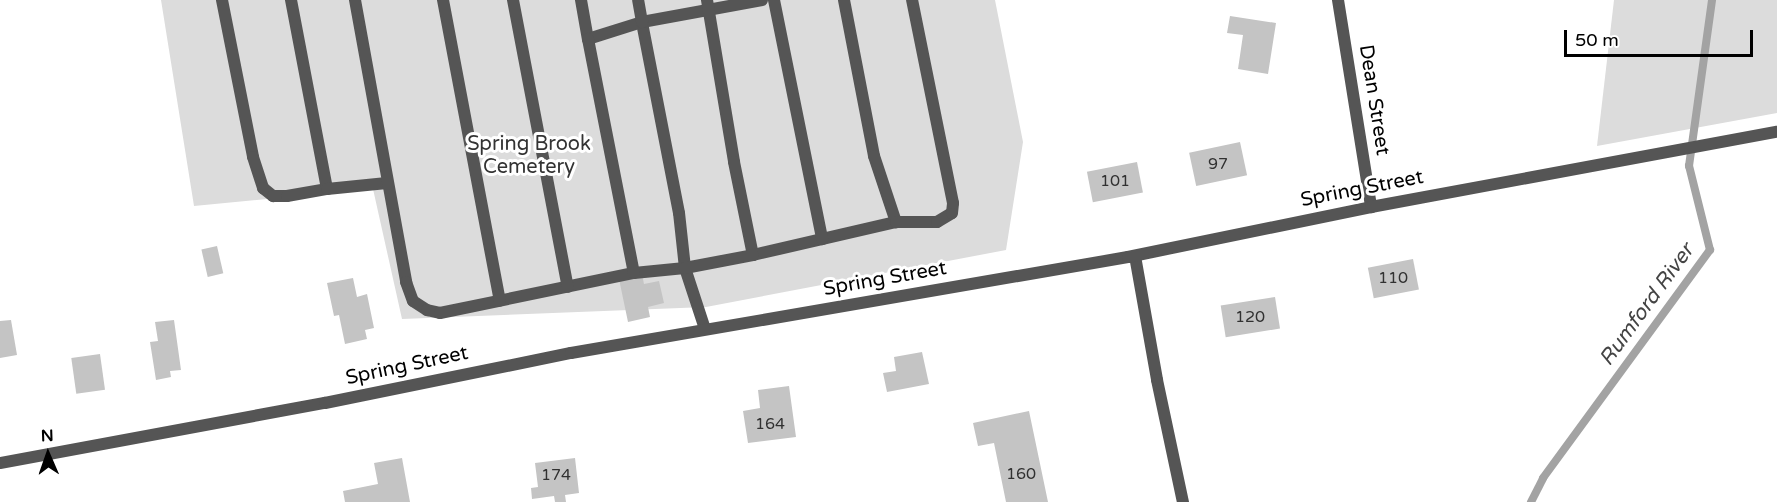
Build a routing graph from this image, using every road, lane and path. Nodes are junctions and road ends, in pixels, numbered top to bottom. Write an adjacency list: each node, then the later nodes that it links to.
1 (222, 0): 18 (street)
2 (291, 0): 18 (street)
3 (355, 0): 17 (street)
4 (443, 0): 27 (street)
5 (513, 0): 26 (street)
6 (581, 0): 15 (street)
7 (638, 0): 14 (street)
8 (762, 0): 13 (street)
9 (774, 0): 21 (street)
10 (844, 0): 20 (street)
11 (912, 0): 20 (street)
12 (1338, 0): 19 (street, Dean Street)
13 (708, 5): 14 (street); 22 (street)
14 (642, 22): 15 (street); 24 (street)
15 (588, 39): 25 (street)
16 (1777, 132): 19 (street, Spring Street)
17 (387, 183): 18 (street); 27 (street)
18 (327, 189)
19 (1371, 207): 23 (street, Spring Street)
20 (896, 222): 21 (street)
21 (822, 239): 22 (street)
22 (753, 255): 24 (street)
23 (1136, 256): 28 (street, Spring Street); 30 (street)
24 (685, 268): 25 (street); 28 (street)
25 (634, 273): 26 (street)
26 (568, 287): 27 (street)
27 (500, 301)
28 (705, 329): 29 (street, Spring Street)
29 (0, 463)
30 (1183, 502)

